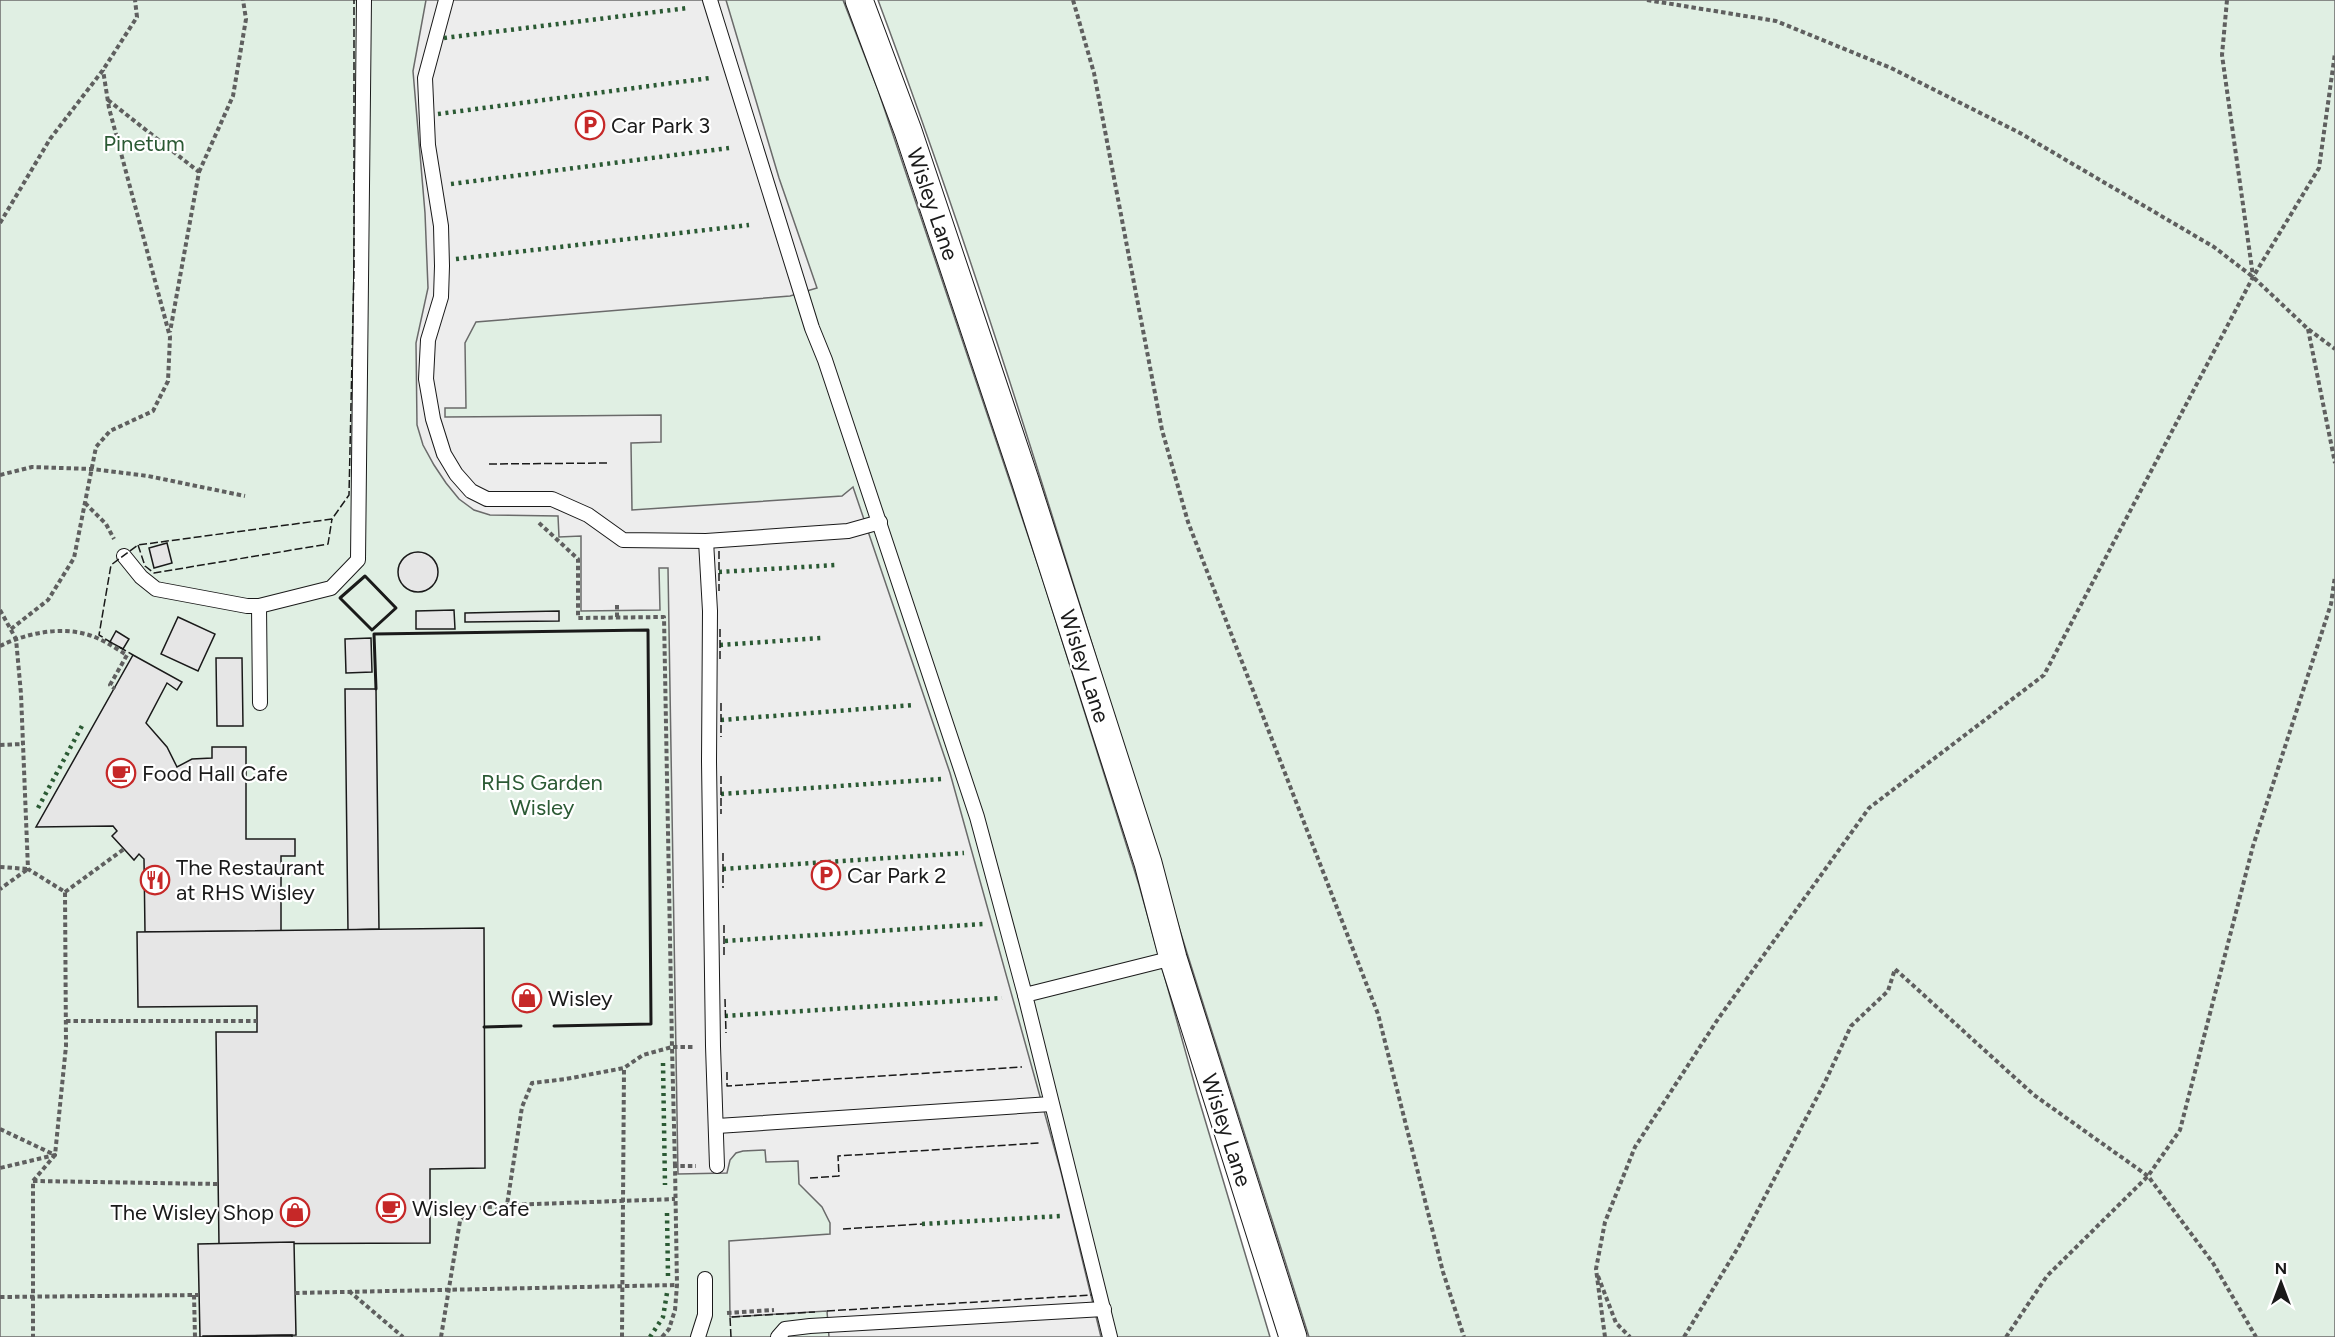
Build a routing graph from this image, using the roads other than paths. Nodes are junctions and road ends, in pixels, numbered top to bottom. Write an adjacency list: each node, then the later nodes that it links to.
1 (364, 0): 8 (lane)
2 (446, 0): 6 (lane)
3 (710, 0): 5 (lane)
4 (859, 0): 10 (street, Wisley Lane)
5 (880, 522): 6 (lane); 11 (lane)
6 (706, 541): 13 (lane)
7 (124, 556): 8 (lane)
8 (259, 606): 9 (lane)
9 (260, 703)
10 (1173, 958): 11 (lane); 20 (street, Wisley Lane)
11 (1025, 995): 12 (lane)
12 (1051, 1104): 13 (lane); 16 (lane)
13 (717, 1126): 14 (lane)
14 (717, 1166)
15 (705, 1279): 17 (lane)
16 (1104, 1309): 18 (lane); 19 (lane)
17 (698, 1337)
18 (778, 1337)
19 (1110, 1337)
20 (1293, 1337)

